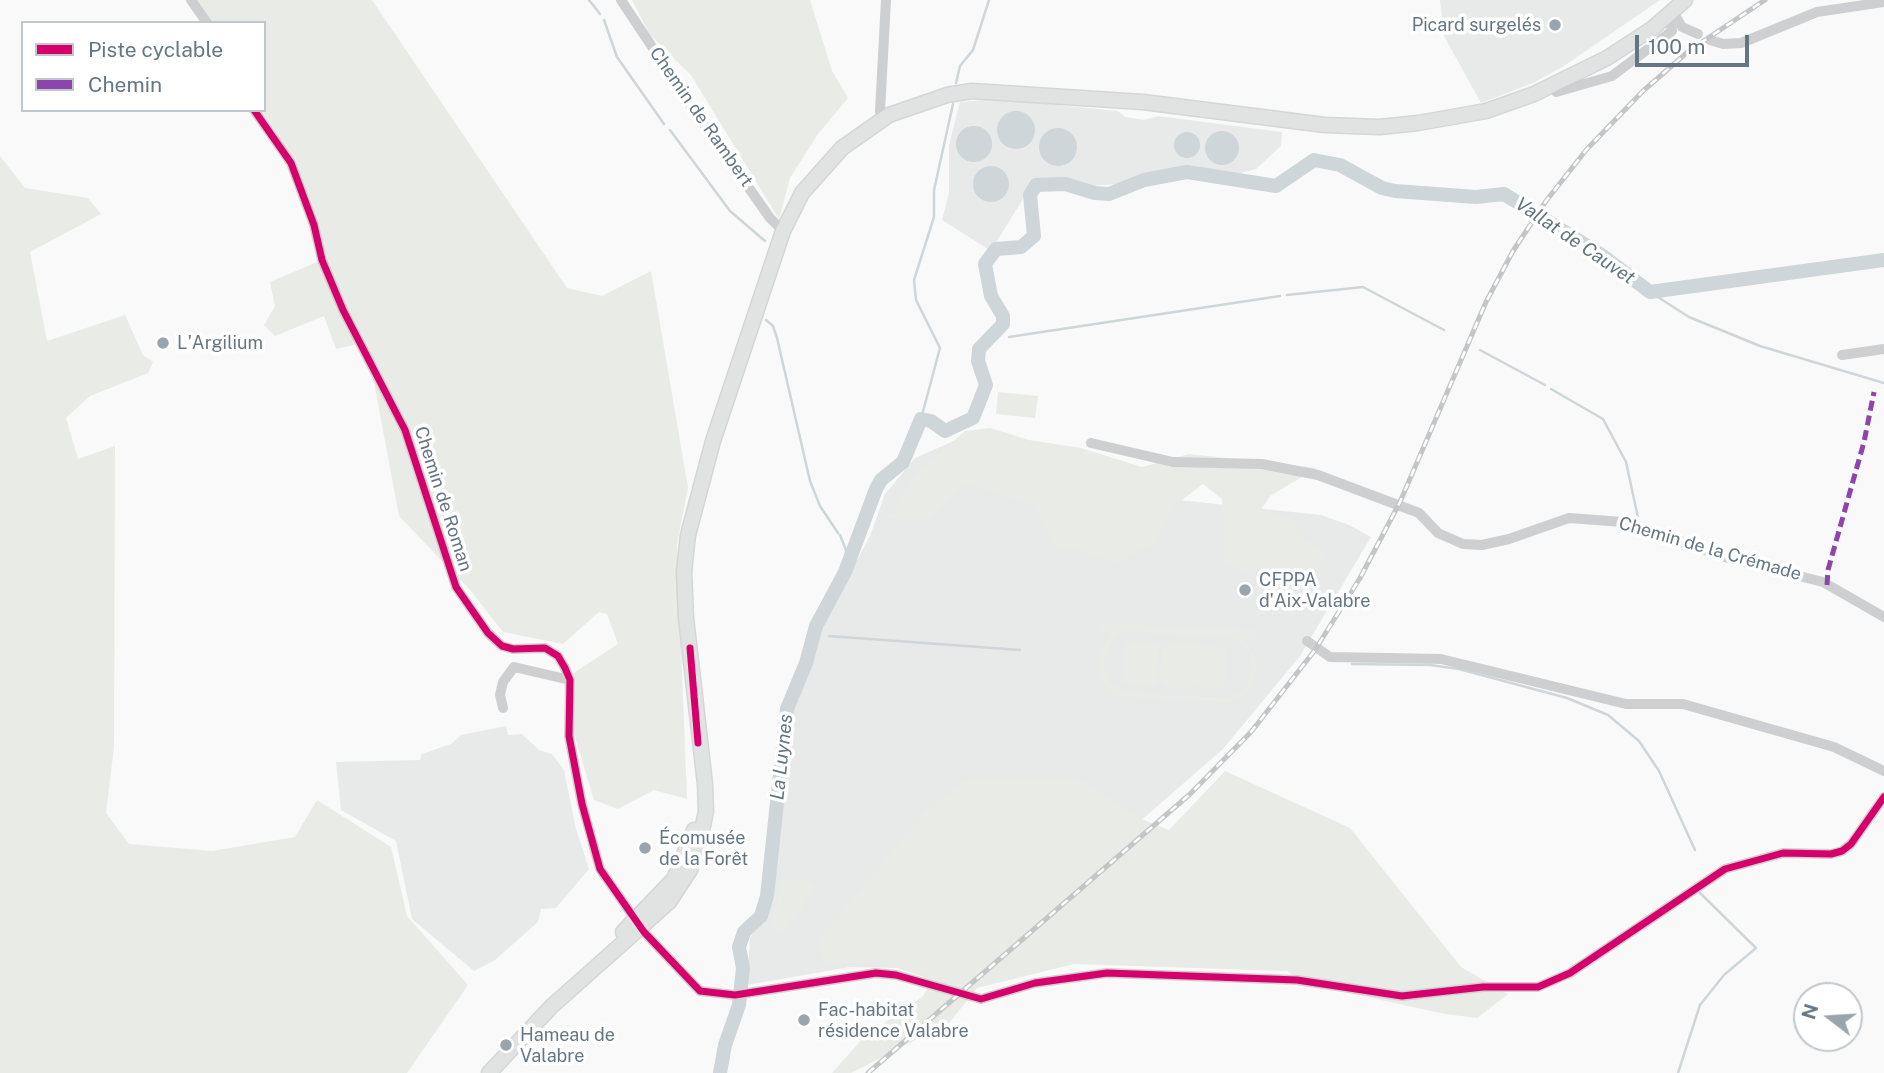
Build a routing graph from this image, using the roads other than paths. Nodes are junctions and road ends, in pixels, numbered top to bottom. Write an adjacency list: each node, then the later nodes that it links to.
1 (191, 0): 7 (street)
2 (621, 0): 13 (street, Chemin de Rambert)
3 (886, 0): 12 (street)
4 (1685, 0): 6 (main road)
5 (1884, 2): 9 (street)
6 (1669, 11): 8 (street); 10 (main road); 10 (main road)
7 (206, 21)
8 (1698, 34)
9 (1714, 41)
10 (1559, 86): 12 (main road)
11 (255, 112): 19 (street, Chemin de Roman)
12 (882, 118): 13 (main road)
13 (783, 230): 23 (main road)
14 (1884, 349): 15 (street)
15 (1842, 355)
16 (1091, 443): 17 (street, Chemin de la Crémade)
17 (1884, 617)
18 (1307, 641): 21 (street)
19 (570, 680): 20 (street); 23 (street)
20 (503, 708)
21 (1884, 771)
22 (1884, 797): 23 (street)
23 (640, 927): 24 (main road)
24 (488, 1073)

